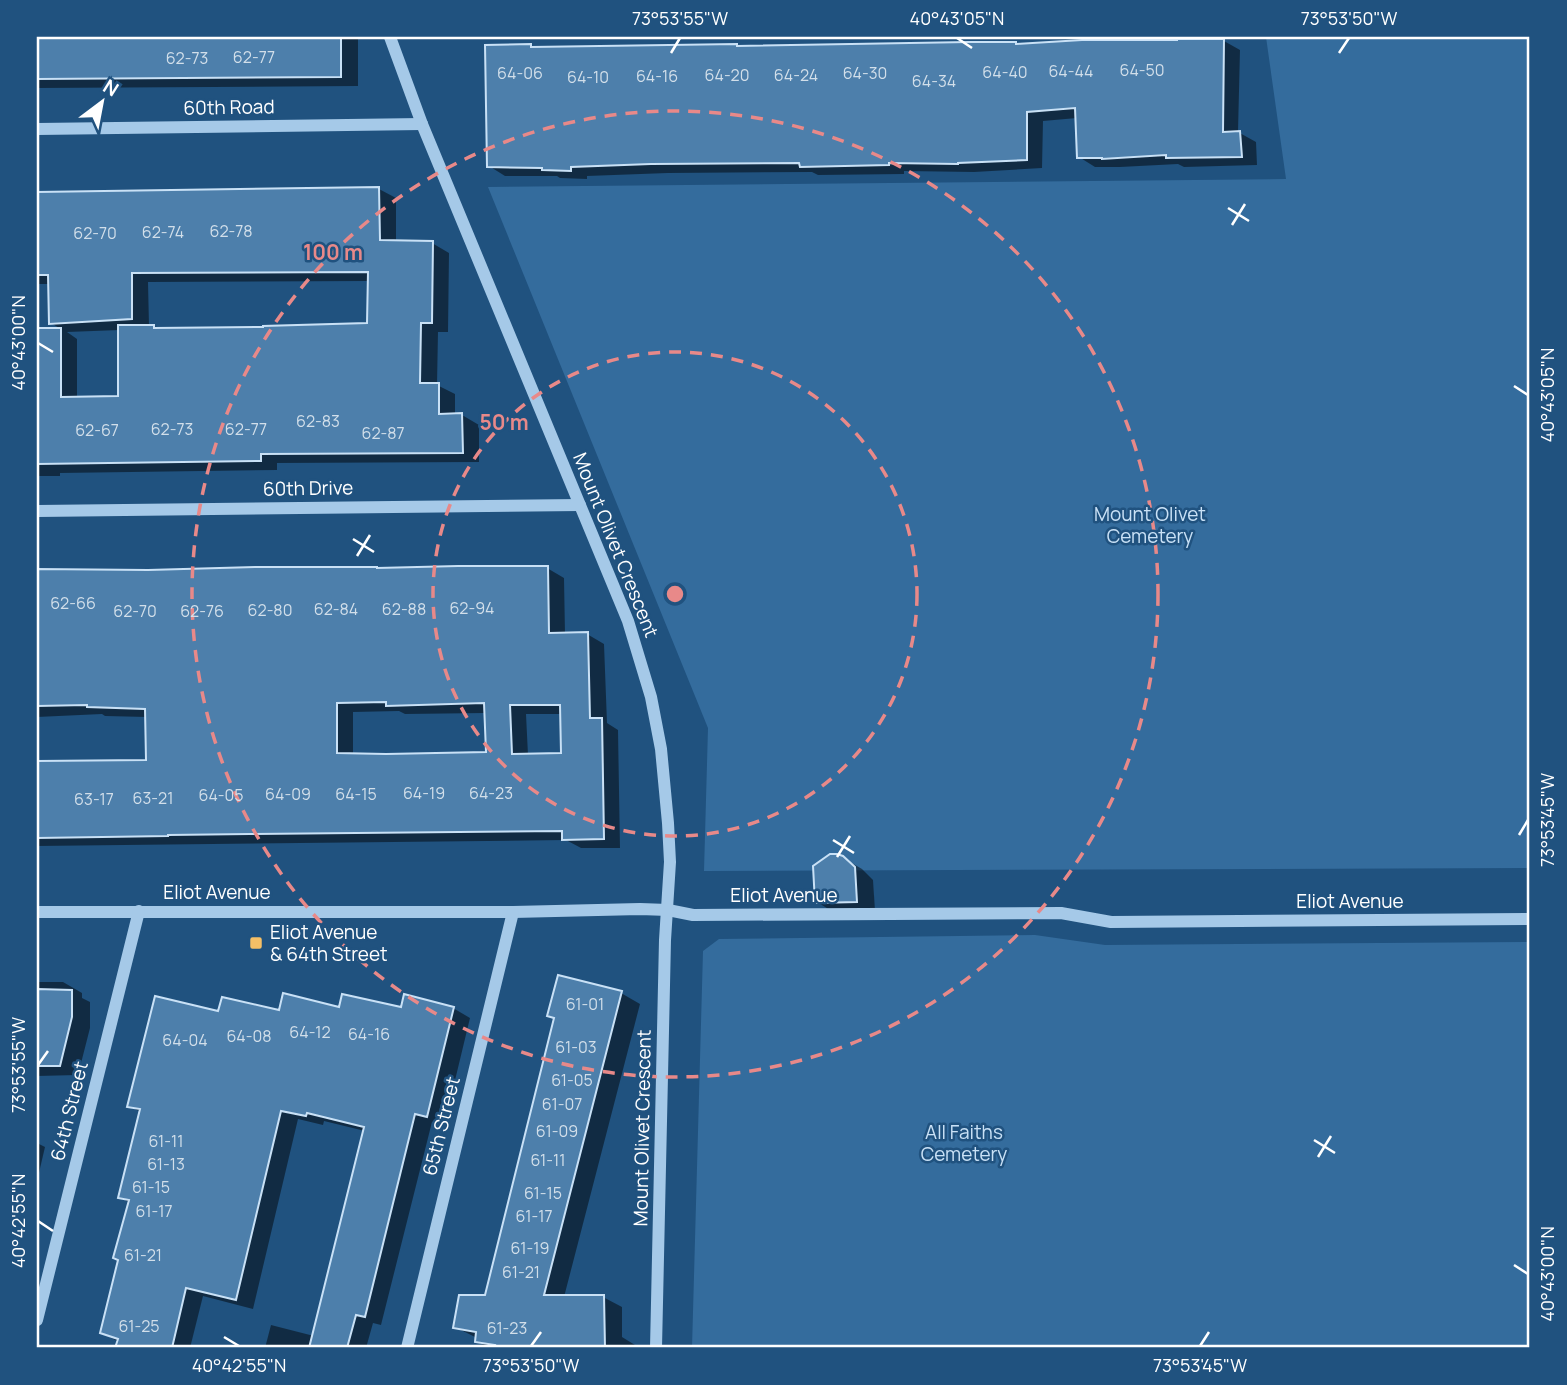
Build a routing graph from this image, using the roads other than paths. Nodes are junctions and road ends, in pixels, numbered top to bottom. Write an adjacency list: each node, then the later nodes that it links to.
1 (390, 37): 2 (street, Mount Olivet Crescent)
2 (422, 124): 3 (street, 60th Road); 4 (street, Mount Olivet Crescent)
3 (37, 129)
4 (580, 505): 5 (street, 60th Drive); 6 (street, Mount Olivet Crescent)
5 (37, 511)
6 (668, 910): 9 (street, Eliot Avenue); 10 (street, Eliot Avenue); 13 (street, Mount Olivet Crescent)
7 (139, 911): 8 (street, Eliot Avenue); 9 (street, Eliot Avenue); 11 (street, 64th Street)
8 (37, 912)
9 (513, 912): 12 (street, 65th Street)
10 (1530, 919)
11 (37, 1320)
12 (407, 1348)
13 (656, 1348)

